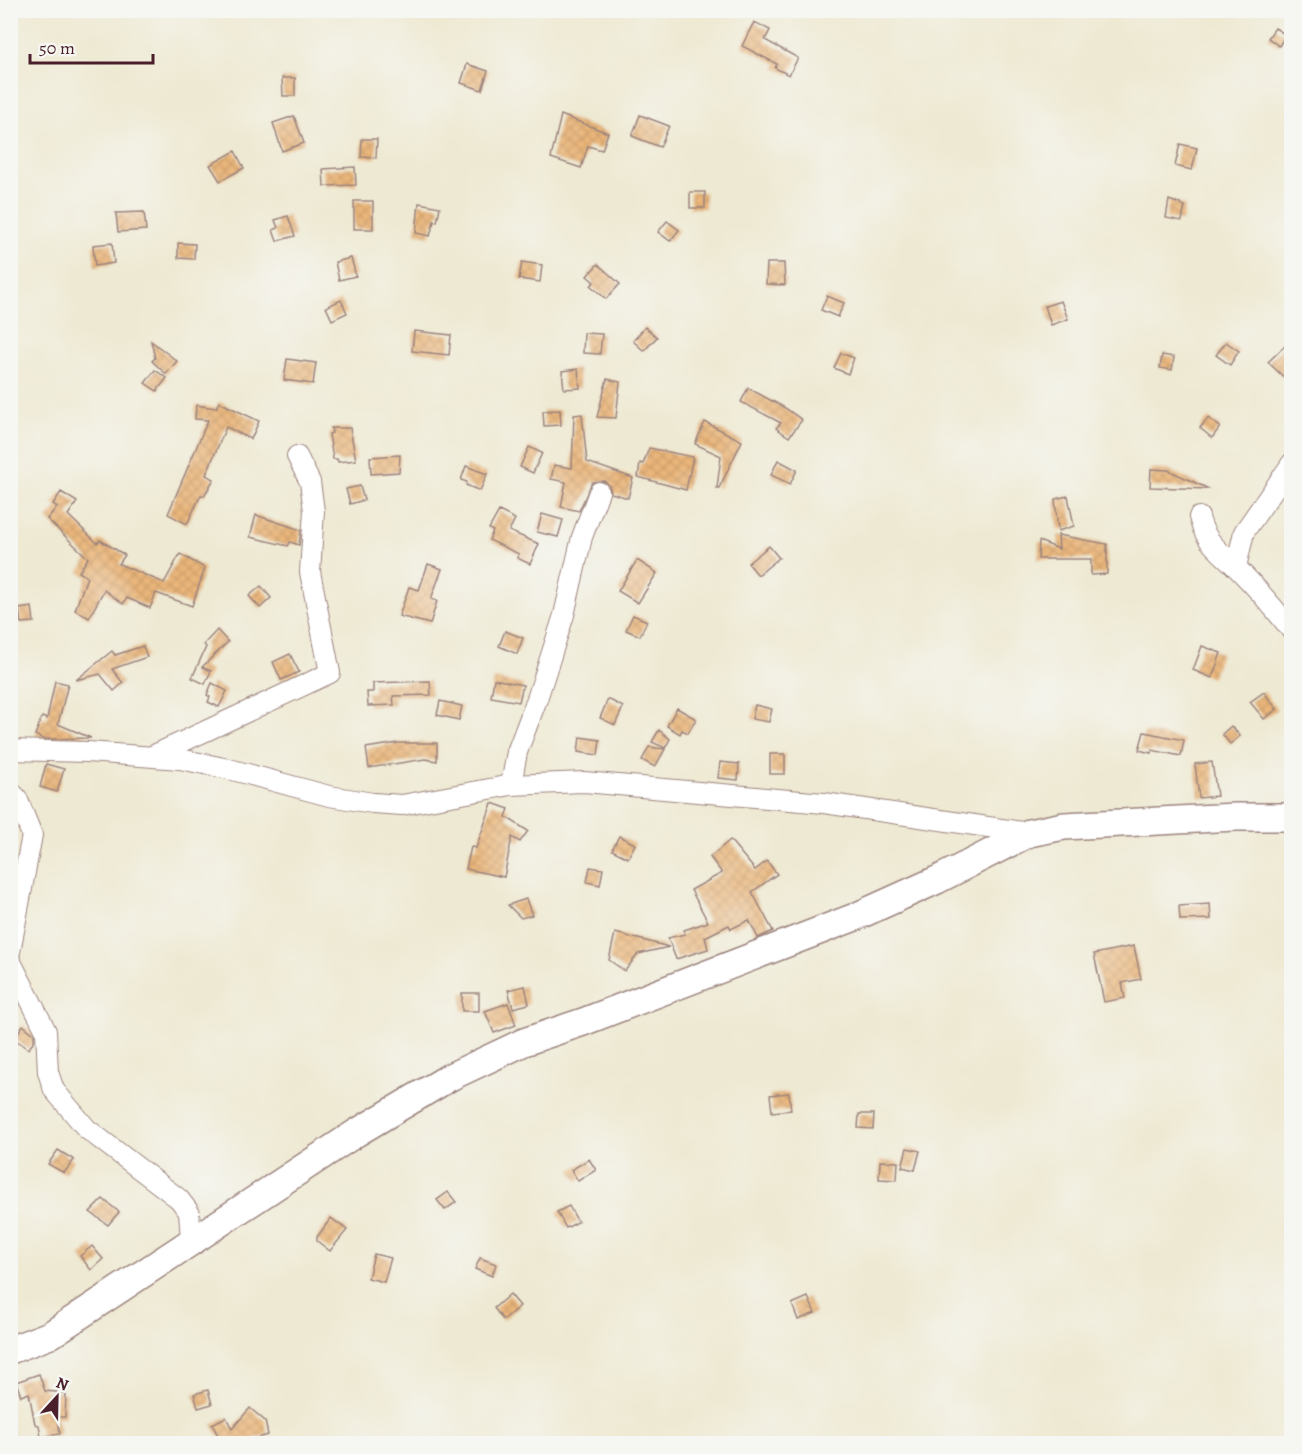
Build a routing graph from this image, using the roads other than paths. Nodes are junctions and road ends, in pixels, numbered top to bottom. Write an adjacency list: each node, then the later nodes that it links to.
1 (297, 456): 8 (street)
2 (1292, 464): 5 (street)
3 (599, 492): 9 (street)
4 (1199, 517): 5 (street)
5 (1236, 567): 6 (street)
6 (1292, 631)
7 (10, 750): 8 (street)
8 (150, 757): 9 (street)
9 (511, 785): 12 (street)
10 (10, 791): 13 (street)
11 (1292, 817): 12 (street)
12 (1029, 833): 15 (street)
13 (10, 952)
14 (10, 960): 15 (street)
15 (191, 1240): 16 (street)
16 (10, 1350)

